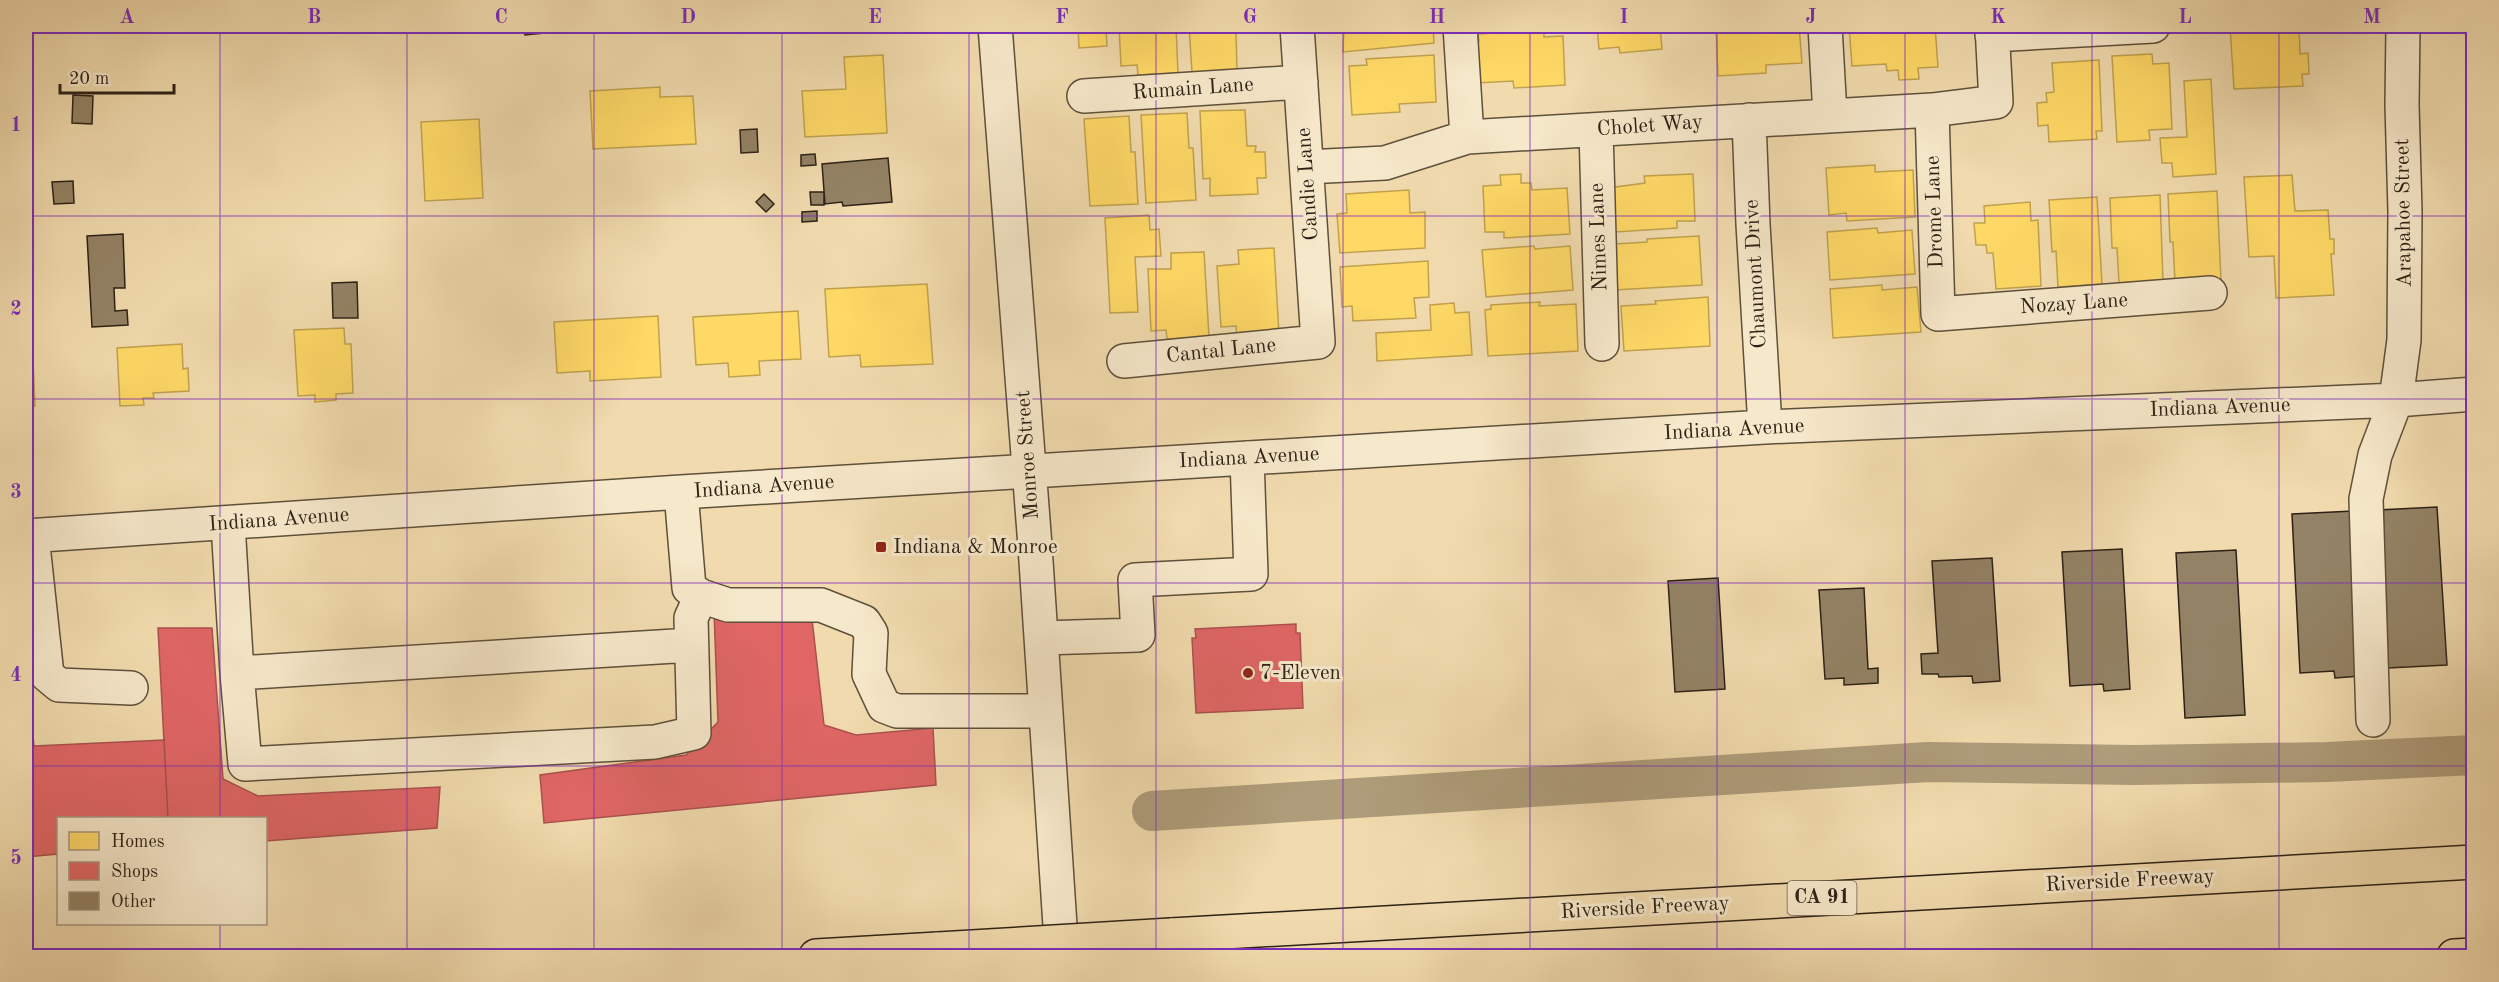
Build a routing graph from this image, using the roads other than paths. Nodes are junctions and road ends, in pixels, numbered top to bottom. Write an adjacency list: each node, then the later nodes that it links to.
1 (995, 26): 25 (street, Monroe Street)
2 (1297, 26): 8 (street, Candie Lane)
3 (1460, 26): 14 (street)
4 (1825, 26): 11 (street)
5 (2153, 26): 7 (street)
6 (2403, 26): 22 (street, Arapahoe Street)
7 (1992, 30): 10 (street, Cholet Way)
8 (1301, 82): 9 (street, Rumain Lane); 15 (street, Candie Lane)
9 (1084, 96)
10 (1932, 110): 11 (street, Cholet Way); 17 (street, Drome Lane)
11 (1830, 115): 12 (street, Cholet Way)
12 (1749, 120): 13 (street, Cholet Way); 23 (street, Chaumont Drive)
13 (1596, 130): 14 (street, Cholet Way); 19 (street, Nimes Lane)
14 (1467, 137): 15 (street, Cholet Way)
15 (1307, 167): 18 (street, Candie Lane)
16 (2210, 293): 17 (street, Nozay Lane)
17 (1938, 314)
18 (1318, 342): 20 (street, Cantal Lane)
19 (1602, 344)
20 (1124, 361)
21 (2474, 394): 22 (street, Indiana Avenue)
22 (2396, 400): 23 (street, Indiana Avenue); 35 (street, Arapahoe Street)
23 (1765, 427): 24 (street, Indiana Avenue)
24 (1247, 458): 25 (street, Indiana Avenue); 30 (street)
25 (1029, 471): 26 (street, Indiana Avenue); 30 (street, Monroe Street)
26 (681, 492): 27 (street, Indiana Avenue); 29 (street)
27 (228, 524): 28 (street, Indiana Avenue); 32 (street)
28 (29, 536): 33 (street)
29 (701, 596): 31 (street); 34 (street)
30 (1042, 638): 34 (street, Monroe Street)
31 (691, 645): 32 (street); 32 (street)
32 (237, 673)
33 (131, 688)
34 (1046, 711): 39 (street, Monroe Street)
35 (2373, 720)
36 (2474, 862): 38 (highway, Riverside Freeway / CA 91, bridge)
37 (2474, 955): 40 (highway)
38 (816, 957)
39 (1062, 957)
40 (2454, 957)

